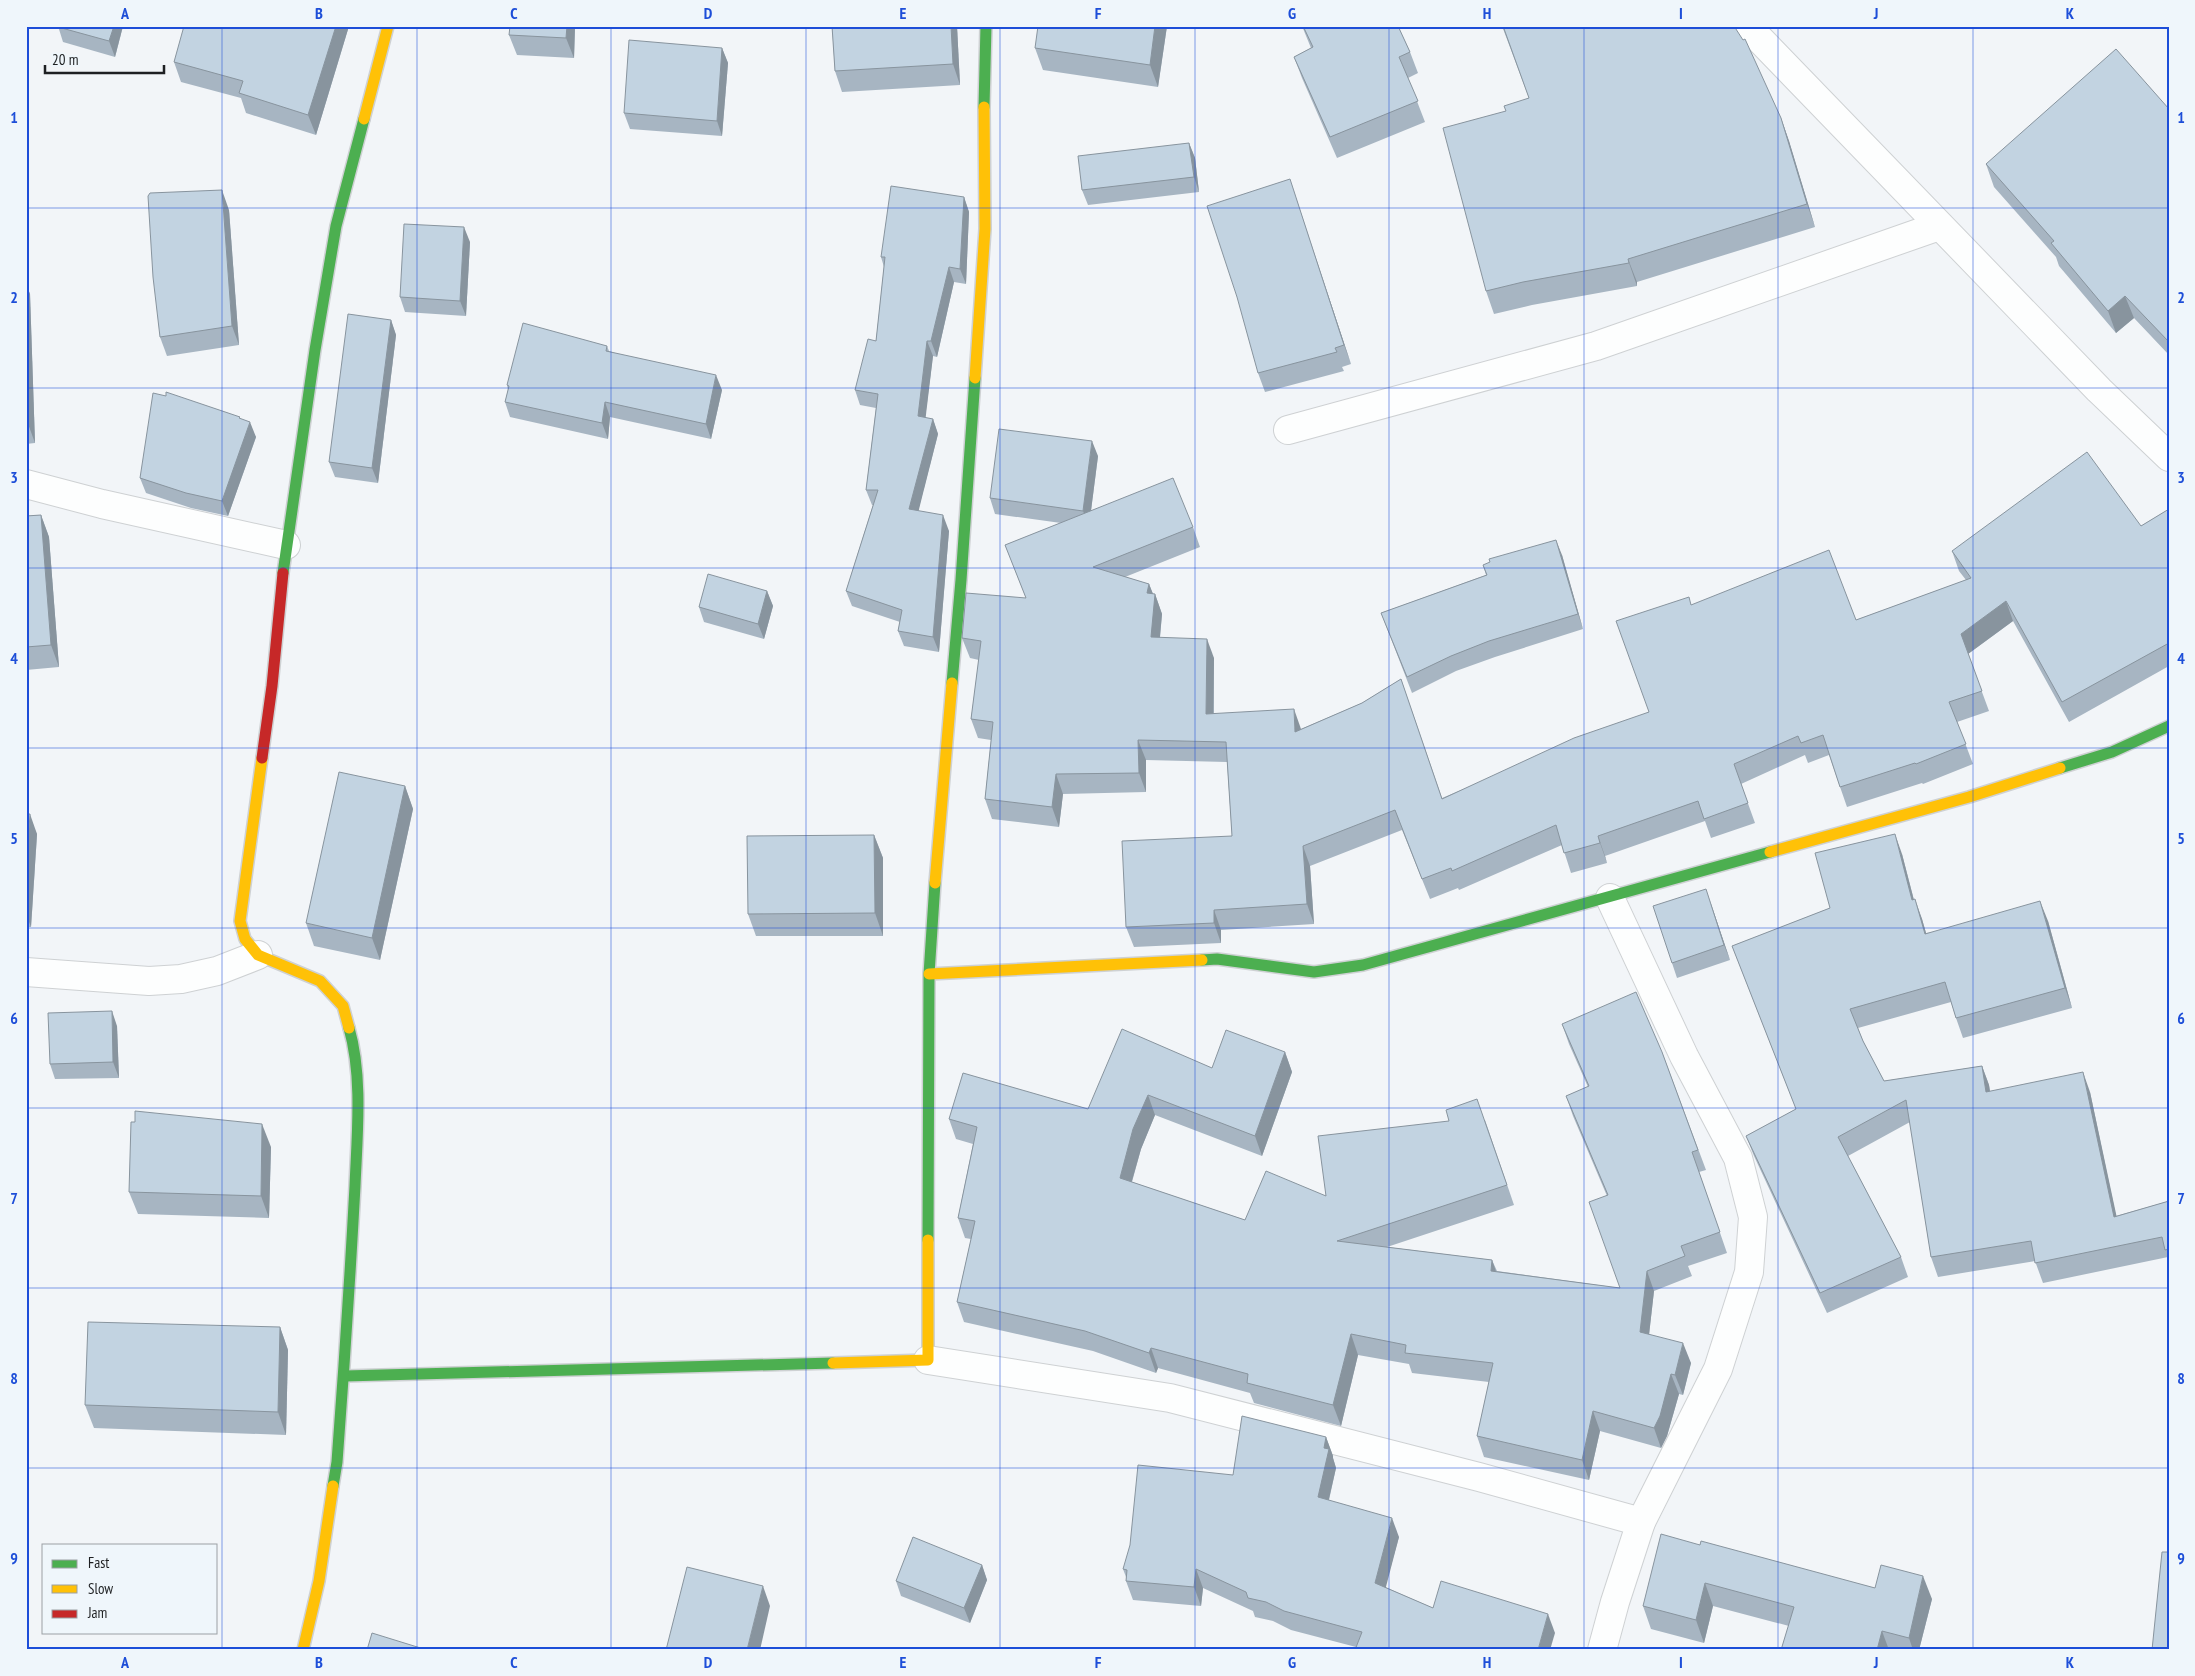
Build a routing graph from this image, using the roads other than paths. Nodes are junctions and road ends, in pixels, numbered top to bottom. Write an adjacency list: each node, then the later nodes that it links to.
1 (388, 26): 8 (street)
2 (986, 26): 13 (street)
3 (1747, 26): 4 (street)
4 (1939, 226): 5 (street); 6 (street)
5 (1288, 430)
6 (2169, 457)
7 (26, 484): 8 (street)
8 (286, 545): 11 (street)
9 (2169, 726): 10 (street)
10 (1610, 898): 13 (street); 16 (street)
11 (258, 955): 12 (street); 15 (street)
12 (26, 972)
13 (929, 974): 14 (street)
14 (928, 1360): 15 (street); 16 (street)
15 (345, 1376): 17 (street)
16 (1641, 1522): 18 (street)
17 (303, 1650)
18 (1602, 1650)

